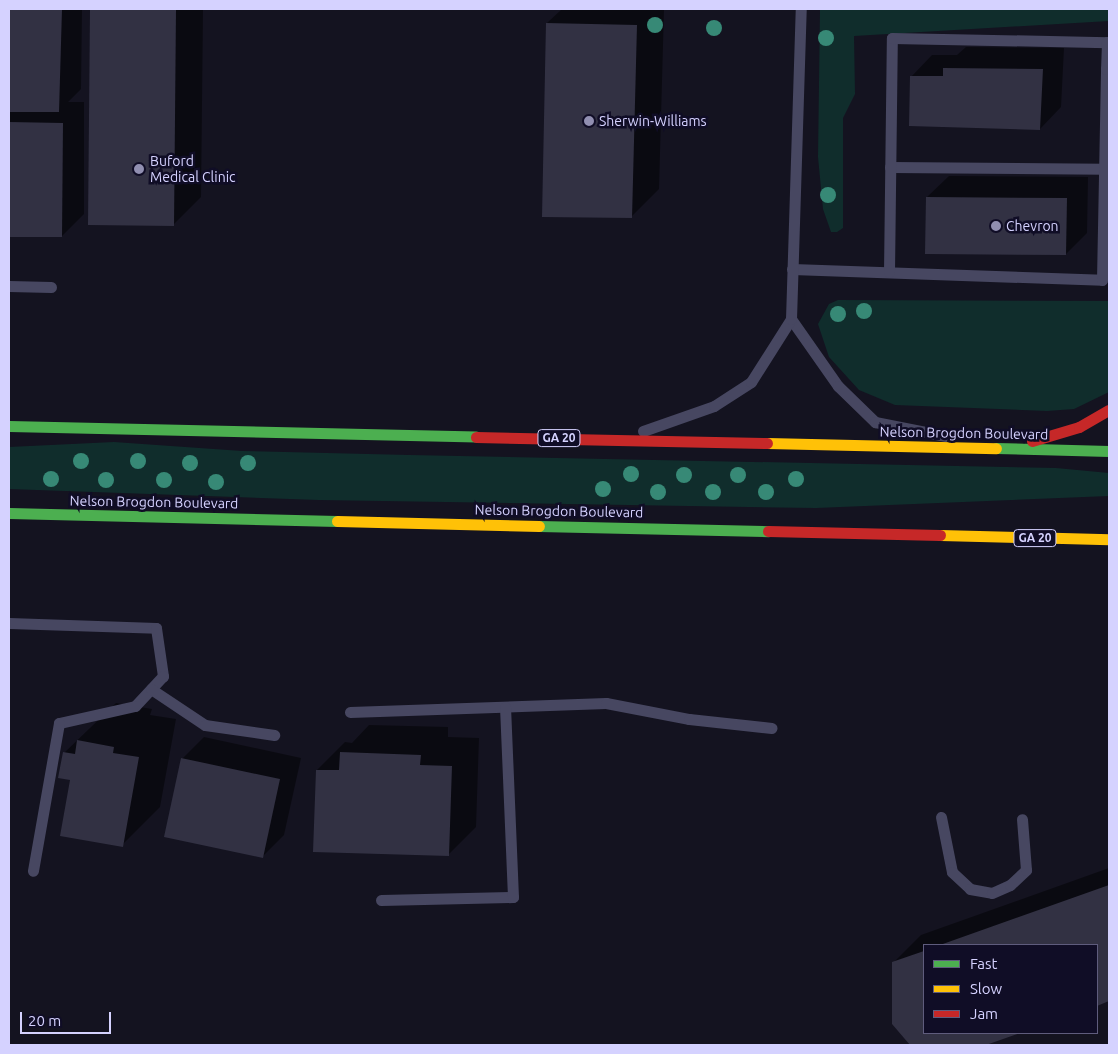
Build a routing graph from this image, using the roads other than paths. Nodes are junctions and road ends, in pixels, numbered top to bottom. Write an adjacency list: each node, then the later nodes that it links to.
1 (801, 9): 5 (lane)
2 (1108, 69): 3 (lane); 4 (lane)
3 (890, 167): 4 (lane); 6 (lane)
4 (1104, 170): 6 (lane)
5 (792, 269): 6 (lane); 9 (lane)
6 (889, 272)
7 (9, 286): 8 (lane)
8 (51, 287)
9 (791, 319): 12 (lane); 13 (lane)
10 (1109, 410): 13 (highway)
11 (9, 426): 12 (highway, Nelson Brogdon Boulevard / GA 20)
12 (620, 440): 13 (highway, Nelson Brogdon Boulevard / GA 20)
13 (1007, 449): 14 (highway, Nelson Brogdon Boulevard / GA 20)
14 (1109, 451)
15 (9, 513): 16 (highway, Nelson Brogdon Boulevard / GA 20)
16 (1109, 539)
17 (9, 623): 18 (lane)
18 (151, 689): 22 (lane); 25 (lane)
19 (504, 707): 20 (lane); 21 (lane); 26 (lane)
20 (350, 712)
21 (772, 728)
22 (274, 735)
23 (941, 817): 24 (lane)
24 (1022, 819)
25 (33, 871)
26 (381, 900)

